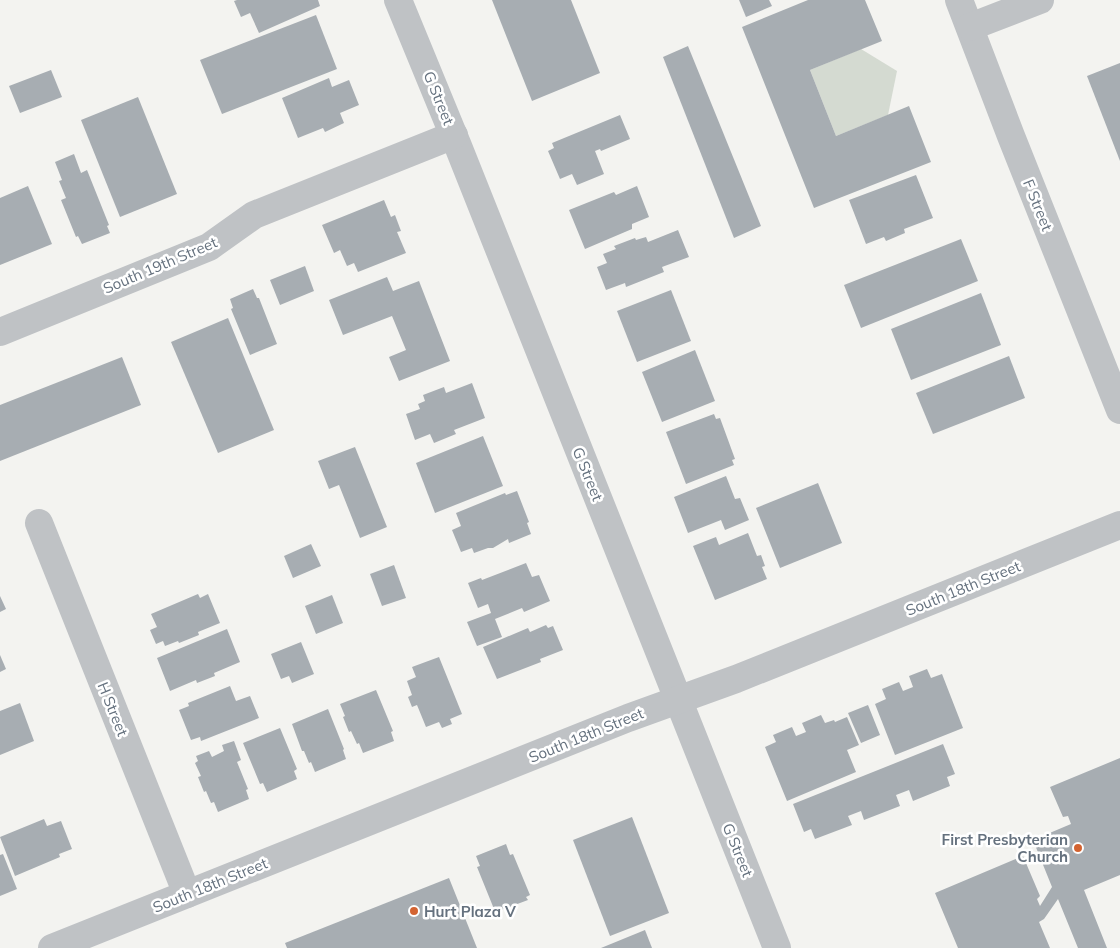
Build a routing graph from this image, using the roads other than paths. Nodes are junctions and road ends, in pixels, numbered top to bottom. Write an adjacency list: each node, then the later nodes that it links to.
1 (398, 0): 5 (street, G Street)
2 (959, 0): 4 (street, F Street)
3 (1040, 0): 4 (street)
4 (970, 27): 7 (street, F Street)
5 (454, 135): 6 (street, South 19th Street); 10 (street, G Street)
6 (0, 332)
7 (1120, 410)
8 (39, 523): 11 (street, H Street)
9 (1120, 525): 10 (street, South 18th Street)
10 (678, 700): 11 (street, South 18th Street); 13 (street, G Street)
11 (188, 894): 12 (street, South 18th Street)
12 (52, 948)
13 (777, 948)

